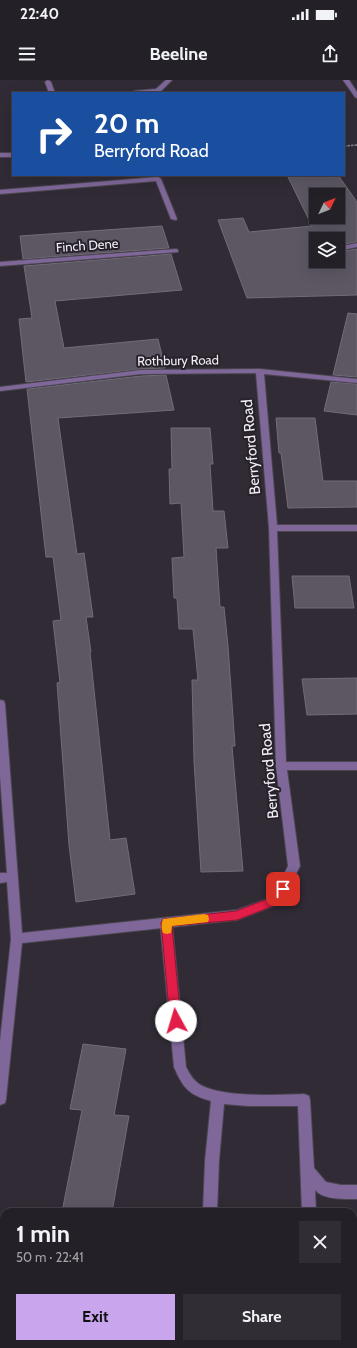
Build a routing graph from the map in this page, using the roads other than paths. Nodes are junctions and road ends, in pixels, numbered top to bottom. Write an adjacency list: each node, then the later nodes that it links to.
1 (169, 80): 5 (street)
2 (346, 80): 6 (street)
3 (48, 82): 4 (street)
4 (52, 92)
5 (146, 92)
6 (357, 96)
7 (0, 155): 8 (street)
8 (12, 155)
9 (157, 177): 10 (street); 11 (street)
10 (0, 192)
11 (174, 219)
12 (357, 245): 13 (street)
13 (345, 248)
14 (176, 251): 15 (street, Finch Dene)
15 (0, 264)
16 (260, 371): 17 (street, Rothbury Road); 18 (street, Rothbury Road); 19 (street, Berryford Road)
17 (357, 381)
18 (0, 389)
19 (273, 528): 20 (street); 22 (street, Berryford Road)
20 (357, 528)
21 (0, 704): 24 (street)
22 (281, 766): 23 (street); 26 (street, Berryford Road)
23 (357, 766)
24 (13, 877): 25 (street); 27 (street)
25 (0, 878)
26 (166, 923): 27 (street, Berryford Road); 28 (street)
27 (17, 939): 29 (street)
28 (218, 1097): 30 (street); 32 (street)
29 (0, 1099)
30 (308, 1172): 31 (street); 33 (street)
31 (357, 1192)
32 (210, 1208)
33 (309, 1208)

